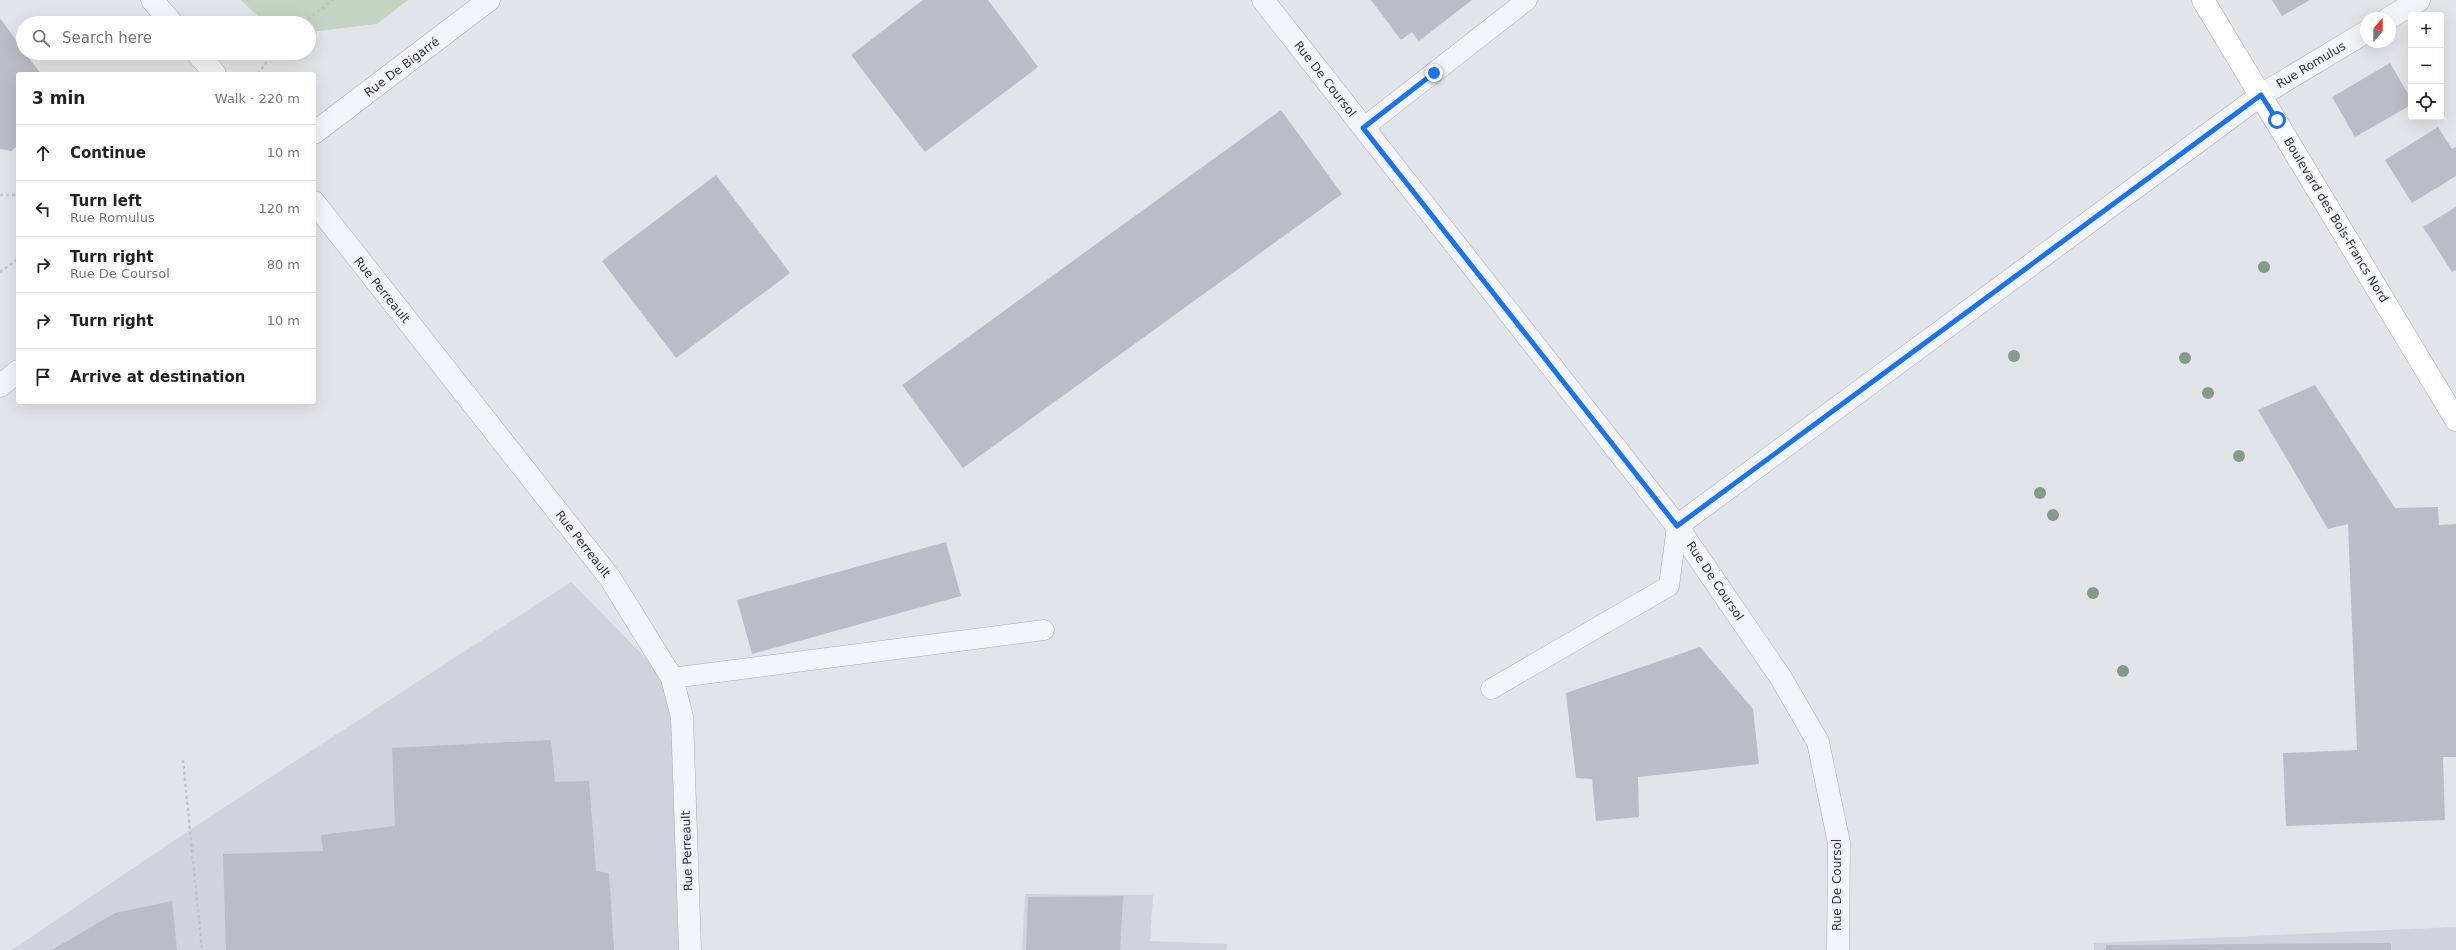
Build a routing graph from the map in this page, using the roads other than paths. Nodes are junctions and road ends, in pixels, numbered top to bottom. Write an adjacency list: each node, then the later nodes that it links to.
1 (152, 0): 8 (street)
2 (489, 0): 14 (street, Rue De Bigarré)
3 (1263, 0): 13 (street, Rue De Coursol)
4 (1527, 0): 13 (lane)
5 (2203, 0): 12 (street, Boulevard des Bois-Francs Nord)
6 (2419, 0): 7 (street)
7 (2396, 14)
8 (166, 16)
9 (2360, 36): 12 (street, Rue Romulus)
10 (203, 60): 11 (street)
11 (213, 72)
12 (2261, 95): 18 (street, Boulevard des Bois-Francs Nord); 19 (street, Rue Romulus)
13 (1363, 128): 19 (street, Rue De Coursol)
14 (316, 131)
15 (316, 205): 21 (street, Rue Perreault)
16 (16, 373): 17 (street)
17 (0, 386)
18 (2456, 420)
19 (1677, 526): 22 (lane); 24 (street, Rue De Coursol)
20 (1044, 630): 21 (lane)
21 (672, 678): 23 (street, Rue Perreault)
22 (1491, 689)
23 (690, 950)
24 (1838, 950)

